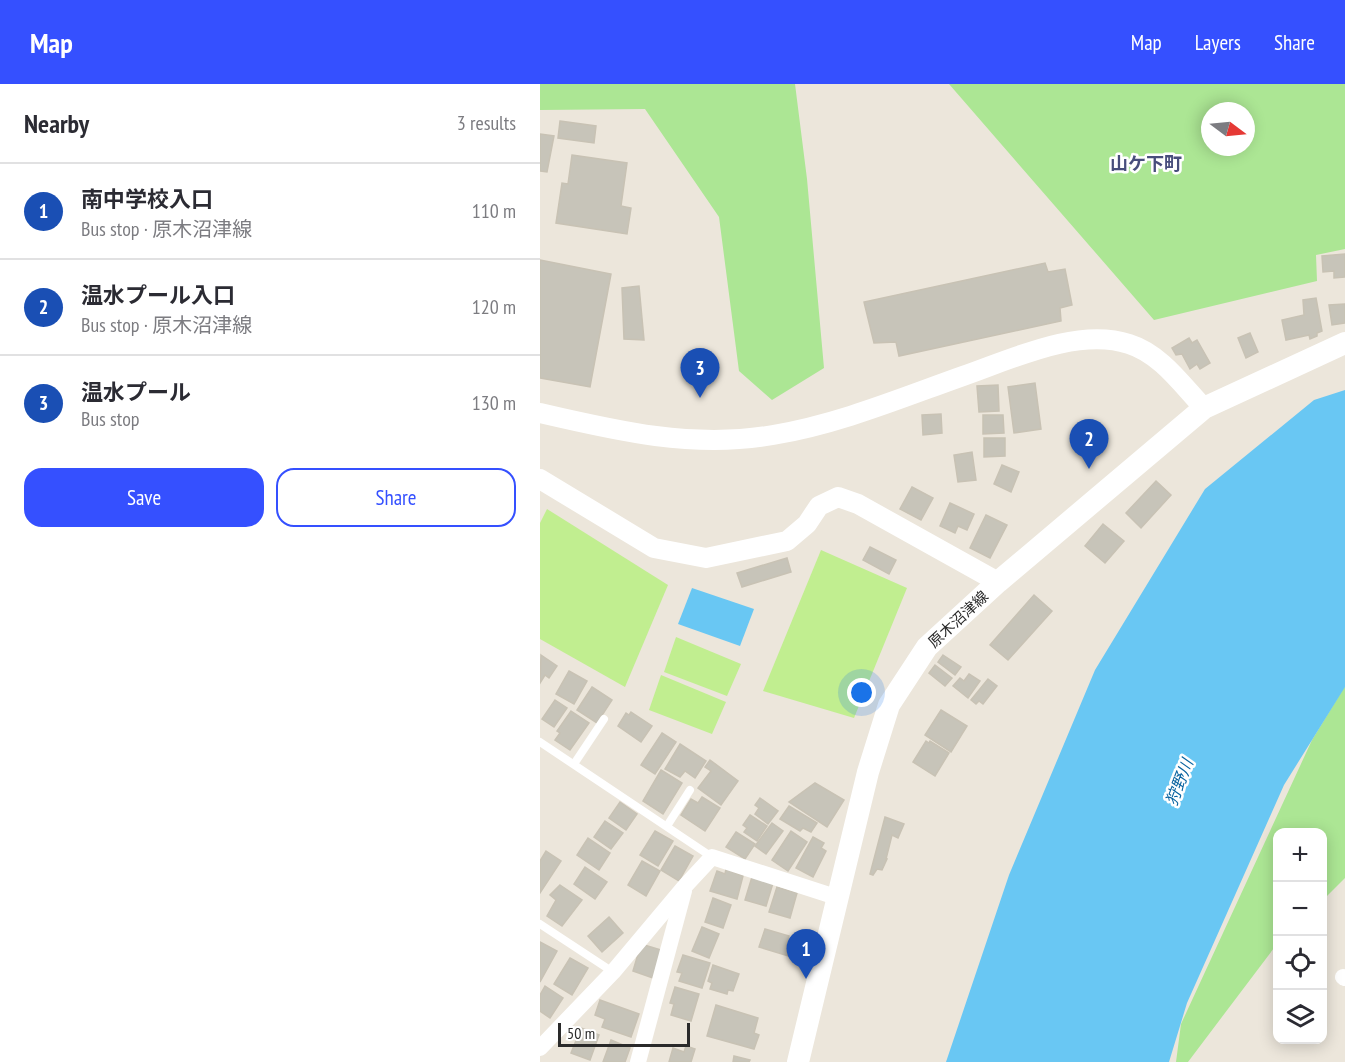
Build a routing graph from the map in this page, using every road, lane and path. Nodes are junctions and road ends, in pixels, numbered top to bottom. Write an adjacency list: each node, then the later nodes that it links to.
1 (1345, 344): 2 (main road, 原木沼津線)
2 (1204, 408): 3 (street); 5 (main road, 原木沼津線)
3 (540, 413)
4 (540, 479): 5 (street)
5 (998, 582): 13 (main road, 原木沼津線)
6 (604, 719): 8 (lane)
7 (540, 742): 8 (lane)
8 (574, 764): 10 (lane)
9 (690, 790): 10 (lane)
10 (666, 826): 11 (lane)
11 (712, 857): 12 (street); 13 (street)
12 (686, 885): 15 (street); 17 (street)
13 (839, 898): 18 (main road, 原木沼津線)
14 (540, 924): 15 (lane)
15 (613, 972): 16 (street)
16 (540, 1048)
17 (638, 1062)
18 (798, 1062)

